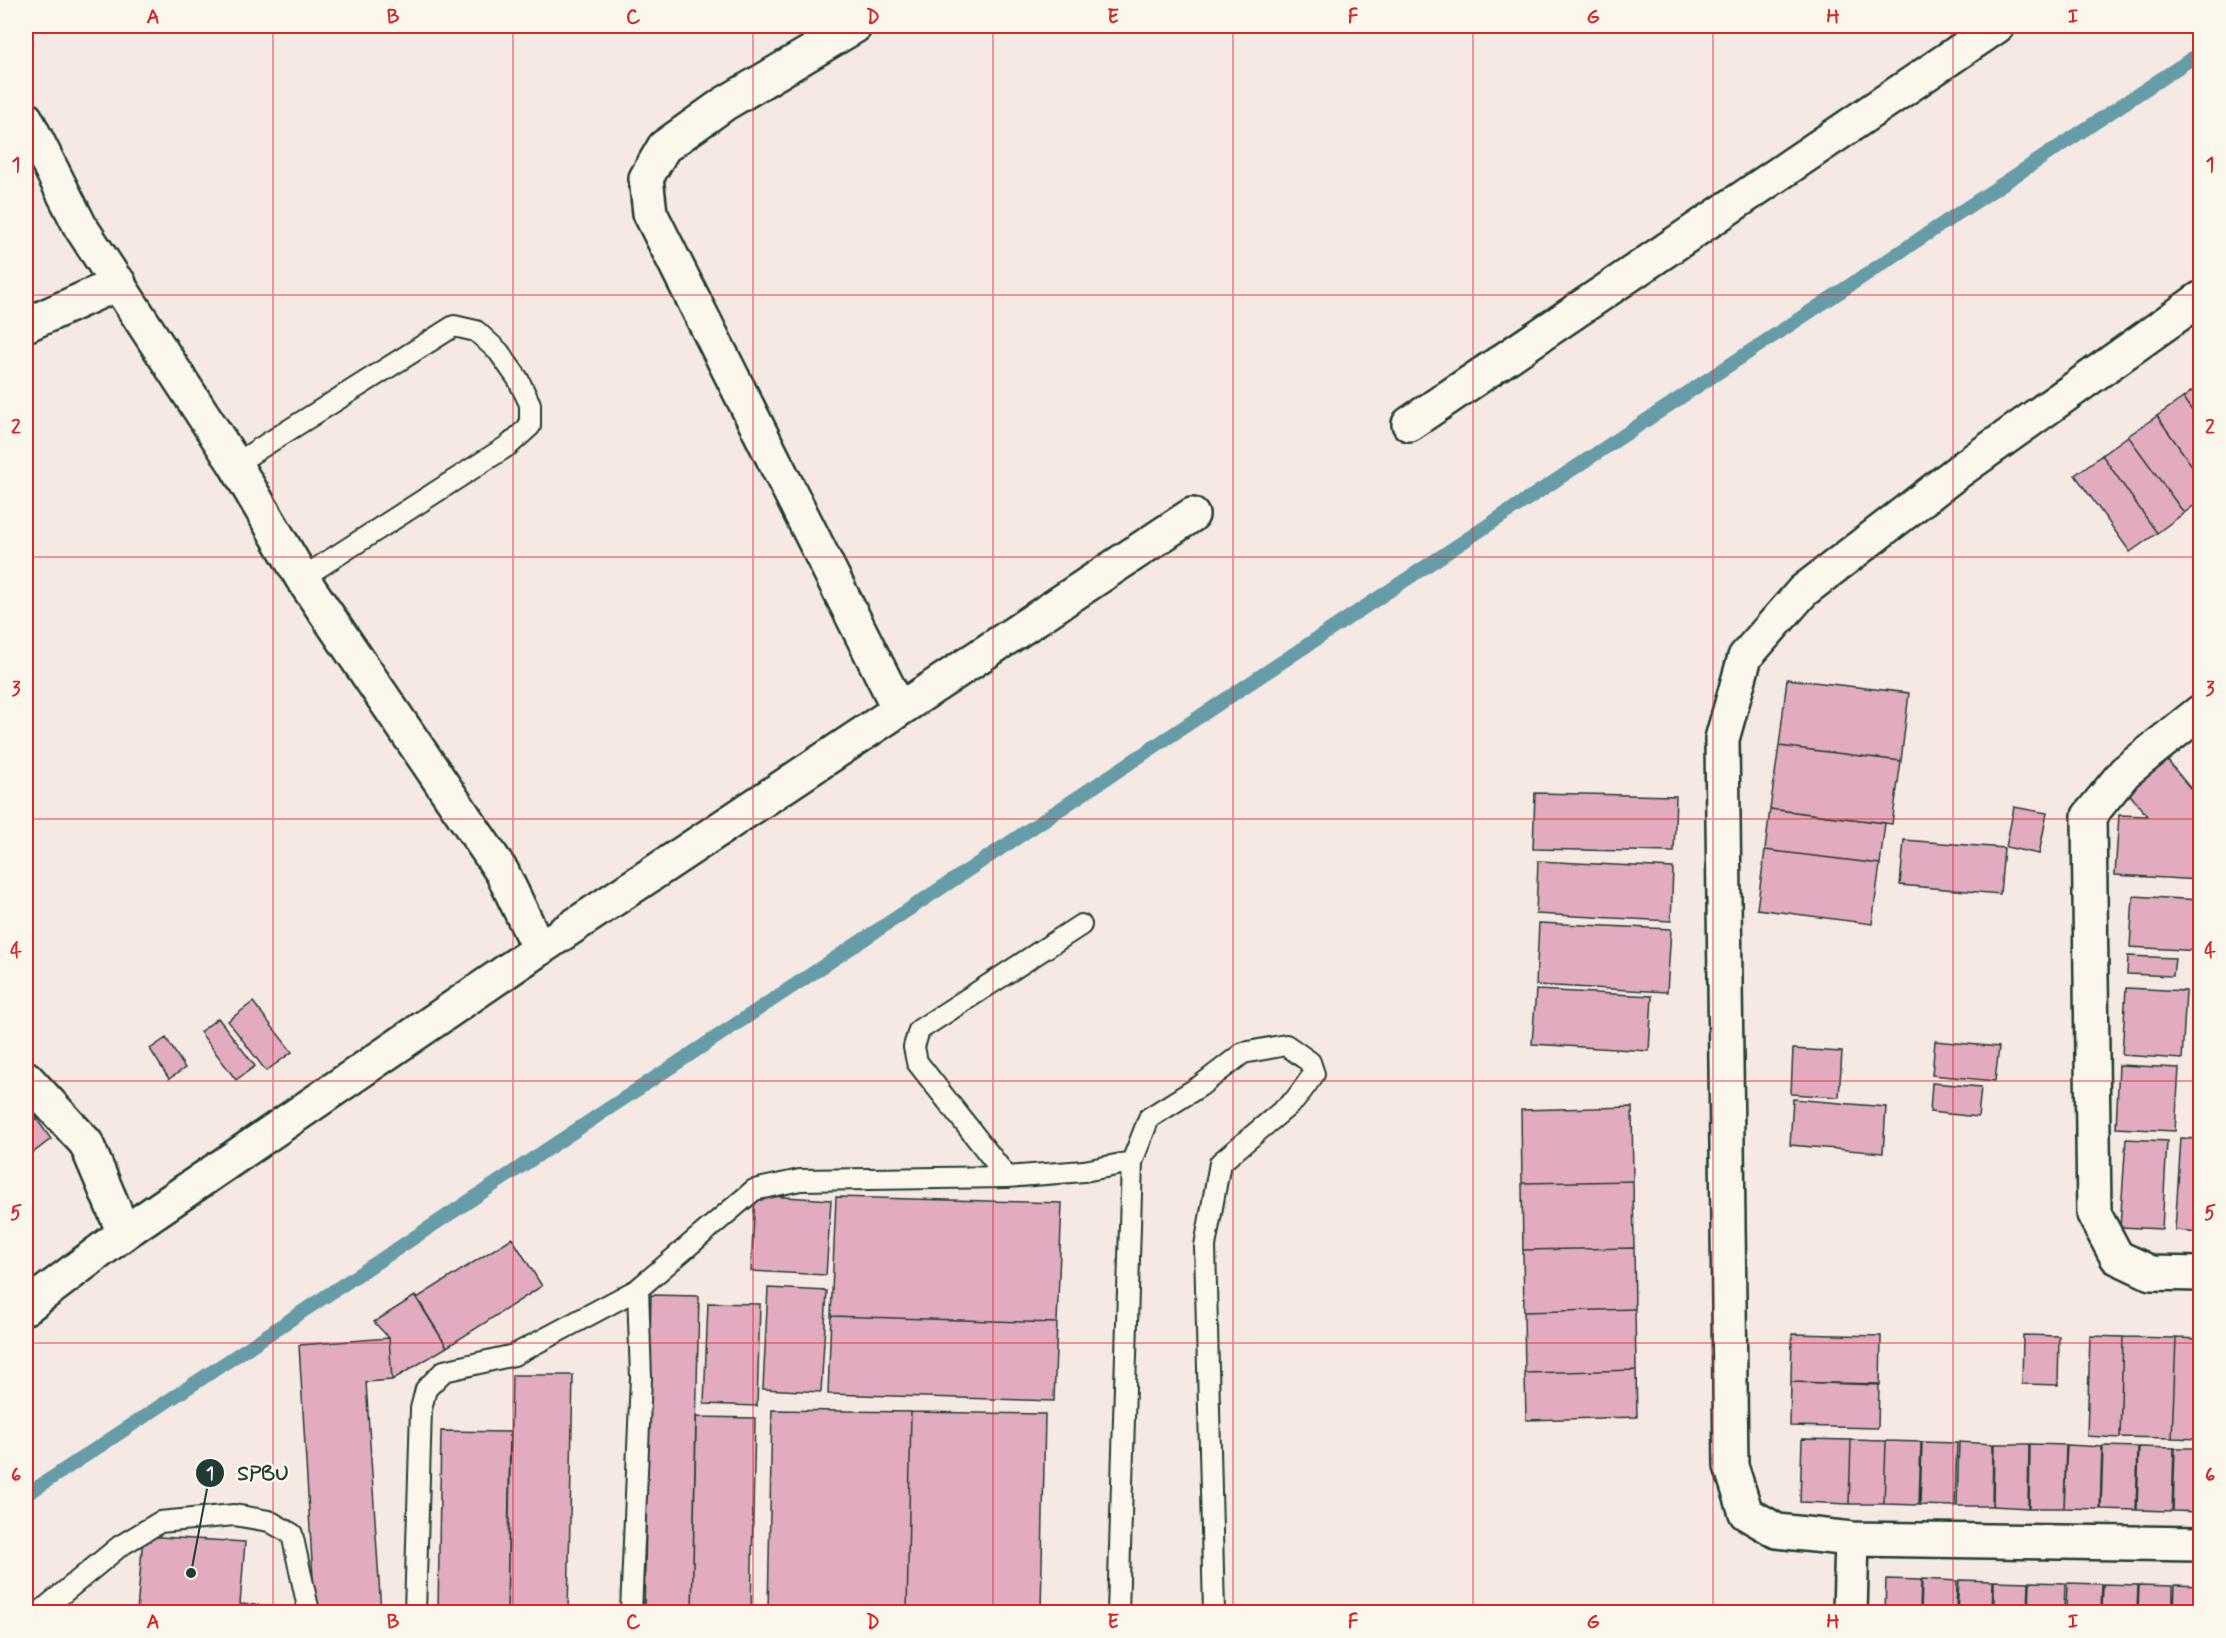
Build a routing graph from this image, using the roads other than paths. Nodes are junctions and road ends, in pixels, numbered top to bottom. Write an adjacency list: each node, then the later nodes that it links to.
1 (855, 26): 11 (street)
2 (1997, 26): 7 (street)
3 (26, 119): 4 (street)
4 (118, 283): 6 (street); 8 (street)
5 (2200, 300): 22 (street)
6 (26, 325)
7 (1409, 424)
8 (234, 464): 10 (street); 10 (lane)
9 (1192, 515): 11 (street)
10 (302, 578): 14 (street)
11 (900, 709): 14 (street)
12 (2200, 712): 19 (street)
13 (1082, 925): 17 (lane)
14 (540, 949): 18 (street)
15 (26, 1078): 18 (street)
16 (1132, 1162): 17 (lane); 28 (lane); 29 (lane)
17 (1007, 1177): 20 (lane)
18 (124, 1233): 21 (street)
19 (2200, 1274)
20 (638, 1289): 26 (lane); 27 (lane)
21 (26, 1307)
22 (1852, 1539): 23 (street); 30 (street)
23 (2200, 1544)
24 (40, 1612): 25 (lane)
25 (309, 1612)
26 (415, 1612)
27 (631, 1612)
28 (1118, 1612)
29 (1214, 1612)
30 (1850, 1612)

